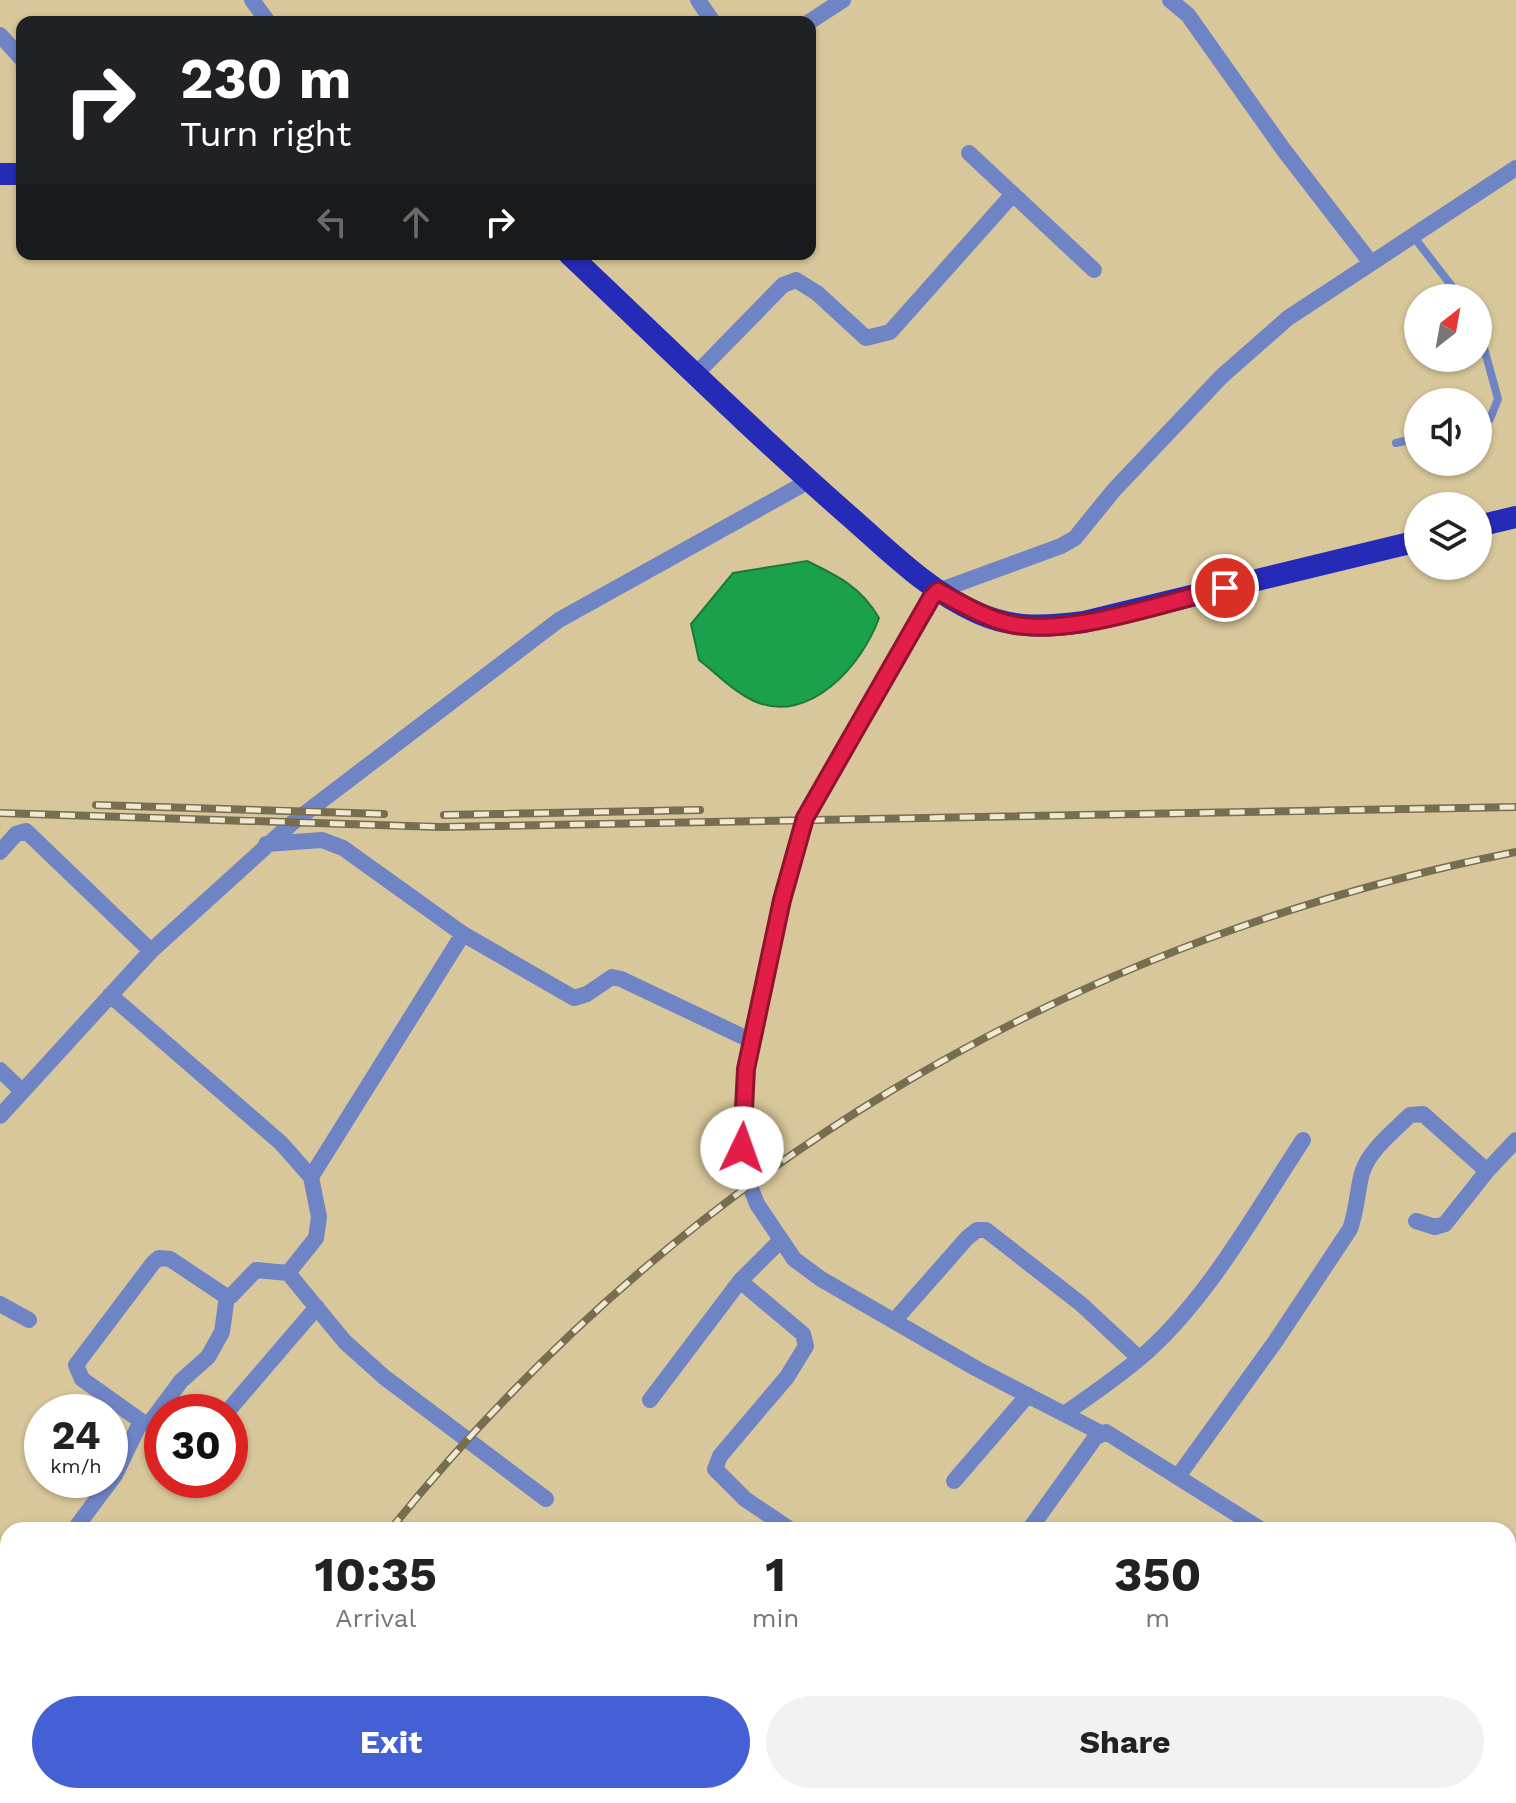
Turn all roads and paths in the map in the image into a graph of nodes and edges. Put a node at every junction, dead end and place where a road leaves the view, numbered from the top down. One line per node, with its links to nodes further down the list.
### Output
1 (843, 0): 3 (street)
2 (1170, 0): 11 (street)
3 (816, 17)
4 (0, 35): 5 (street)
5 (16, 52)
6 (969, 153): 8 (street)
7 (1516, 168): 9 (street)
8 (1013, 194): 12 (street); 15 (street)
9 (1413, 236): 11 (street); 13 (lane)
10 (575, 260): 15 (highway)
11 (1371, 263): 23 (street)
12 (1094, 270)
13 (1450, 284)
14 (1491, 372): 16 (lane)
15 (696, 374): 19 (highway)
16 (1492, 414)
17 (1404, 441): 18 (lane)
18 (1396, 443)
19 (809, 481): 23 (highway); 24 (street)
20 (1516, 517): 21 (highway)
21 (1492, 523)
22 (1404, 544): 23 (highway)
23 (938, 591): 29 (street)
24 (266, 844): 26 (street); 27 (street)
25 (0, 852): 27 (street)
26 (463, 934): 29 (street); 36 (street)
27 (151, 951): 28 (street)
28 (110, 995): 31 (street); 36 (street)
29 (752, 1041): 38 (street)
30 (0, 1070): 31 (street)
31 (22, 1091): 32 (street)
32 (0, 1116)
33 (1303, 1140): 46 (street)
34 (1516, 1140): 35 (street)
35 (1487, 1171): 37 (street); 55 (street)
36 (311, 1177): 39 (street)
37 (1416, 1221)
38 (781, 1240): 40 (street); 45 (street)
39 (288, 1273): 41 (street); 43 (street)
40 (740, 1281): 50 (street); 59 (street)
41 (227, 1296): 47 (street); 52 (street)
42 (0, 1304): 44 (street)
43 (317, 1307): 48 (street); 57 (street)
44 (29, 1320)
45 (894, 1321): 46 (street); 49 (street)
46 (1139, 1358): 51 (street)
47 (172, 1394)
48 (242, 1394)
49 (1028, 1395): 51 (street); 56 (street)
50 (650, 1400)
51 (1064, 1414): 54 (street)
52 (144, 1419)
53 (144, 1433): 58 (street)
54 (1101, 1433): 55 (street); 60 (street)
55 (1179, 1475): 61 (street)
56 (954, 1481)
57 (546, 1499)
58 (80, 1522)
59 (779, 1522)
60 (1035, 1522)
61 (1250, 1522)

